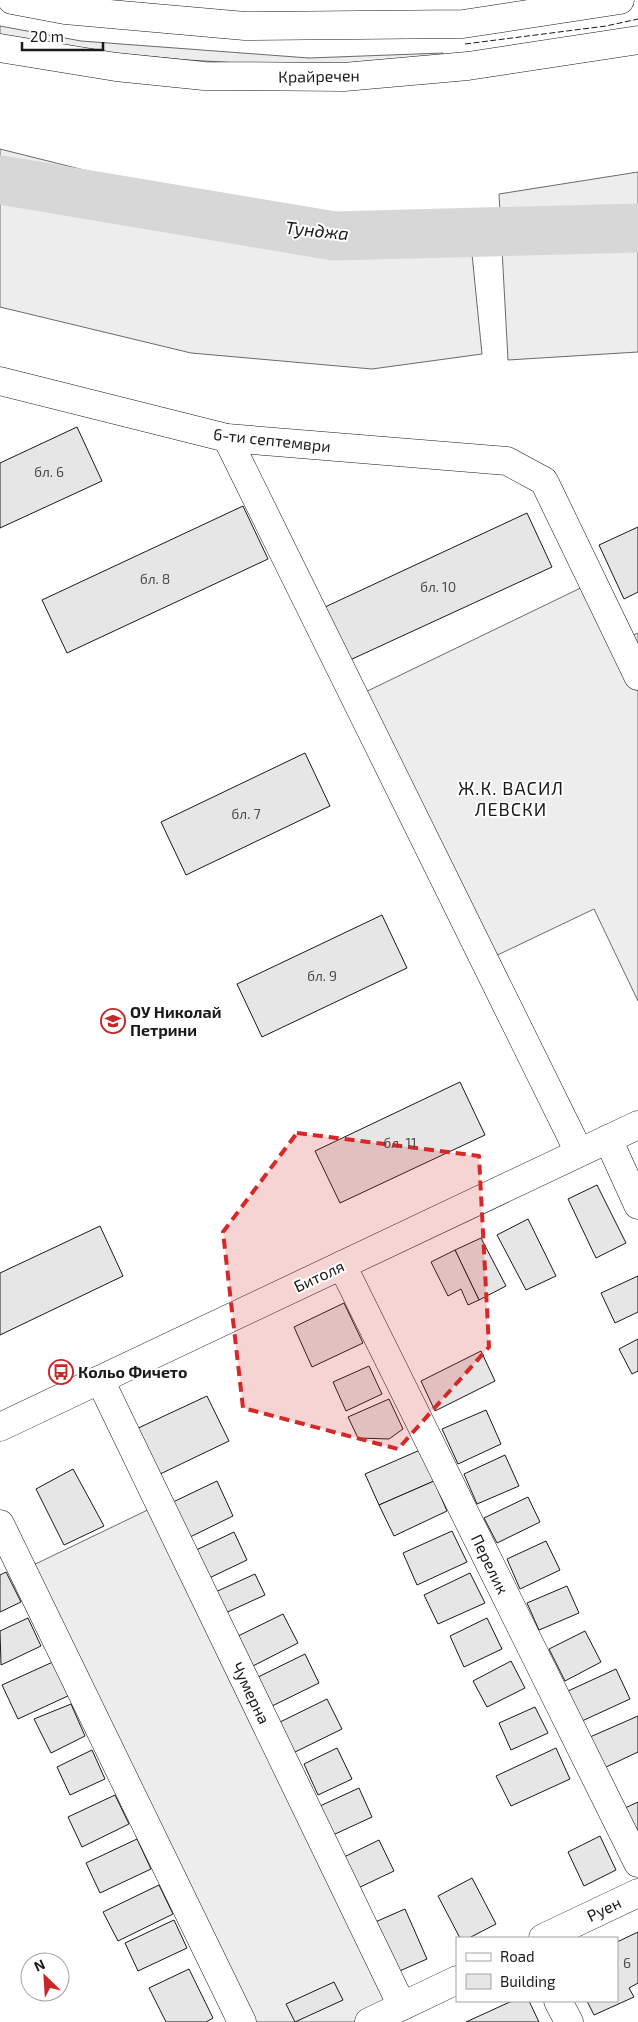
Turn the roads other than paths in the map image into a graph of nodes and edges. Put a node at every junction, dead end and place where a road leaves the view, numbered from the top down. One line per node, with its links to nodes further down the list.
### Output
1 (12, 0): 2 (street)
2 (620, 0)
3 (638, 40): 4 (street, Крайречен)
4 (0, 48)
5 (0, 381): 6 (street, 6-ти септември)
6 (227, 438): 7 (street, 6-ти септември); 10 (street)
7 (638, 676)
8 (638, 1125): 9 (street, Битоля)
9 (608, 1139): 10 (street, Битоля); 11 (street)
10 (580, 1152): 12 (street, Битоля)
11 (638, 1205)
12 (342, 1265): 13 (street, Битоля); 16 (street, Перелик)
13 (100, 1380): 14 (street, Битоля); 21 (street, Чумерна)
14 (0, 1427)
15 (0, 1524): 22 (street)
16 (638, 1864)
17 (638, 1893): 18 (street, Руен)
18 (545, 1937)
19 (456, 1980): 21 (street)
20 (559, 2002): 24 (street)
21 (402, 2006): 23 (street)
22 (242, 2022)
23 (369, 2022)
24 (569, 2022)

